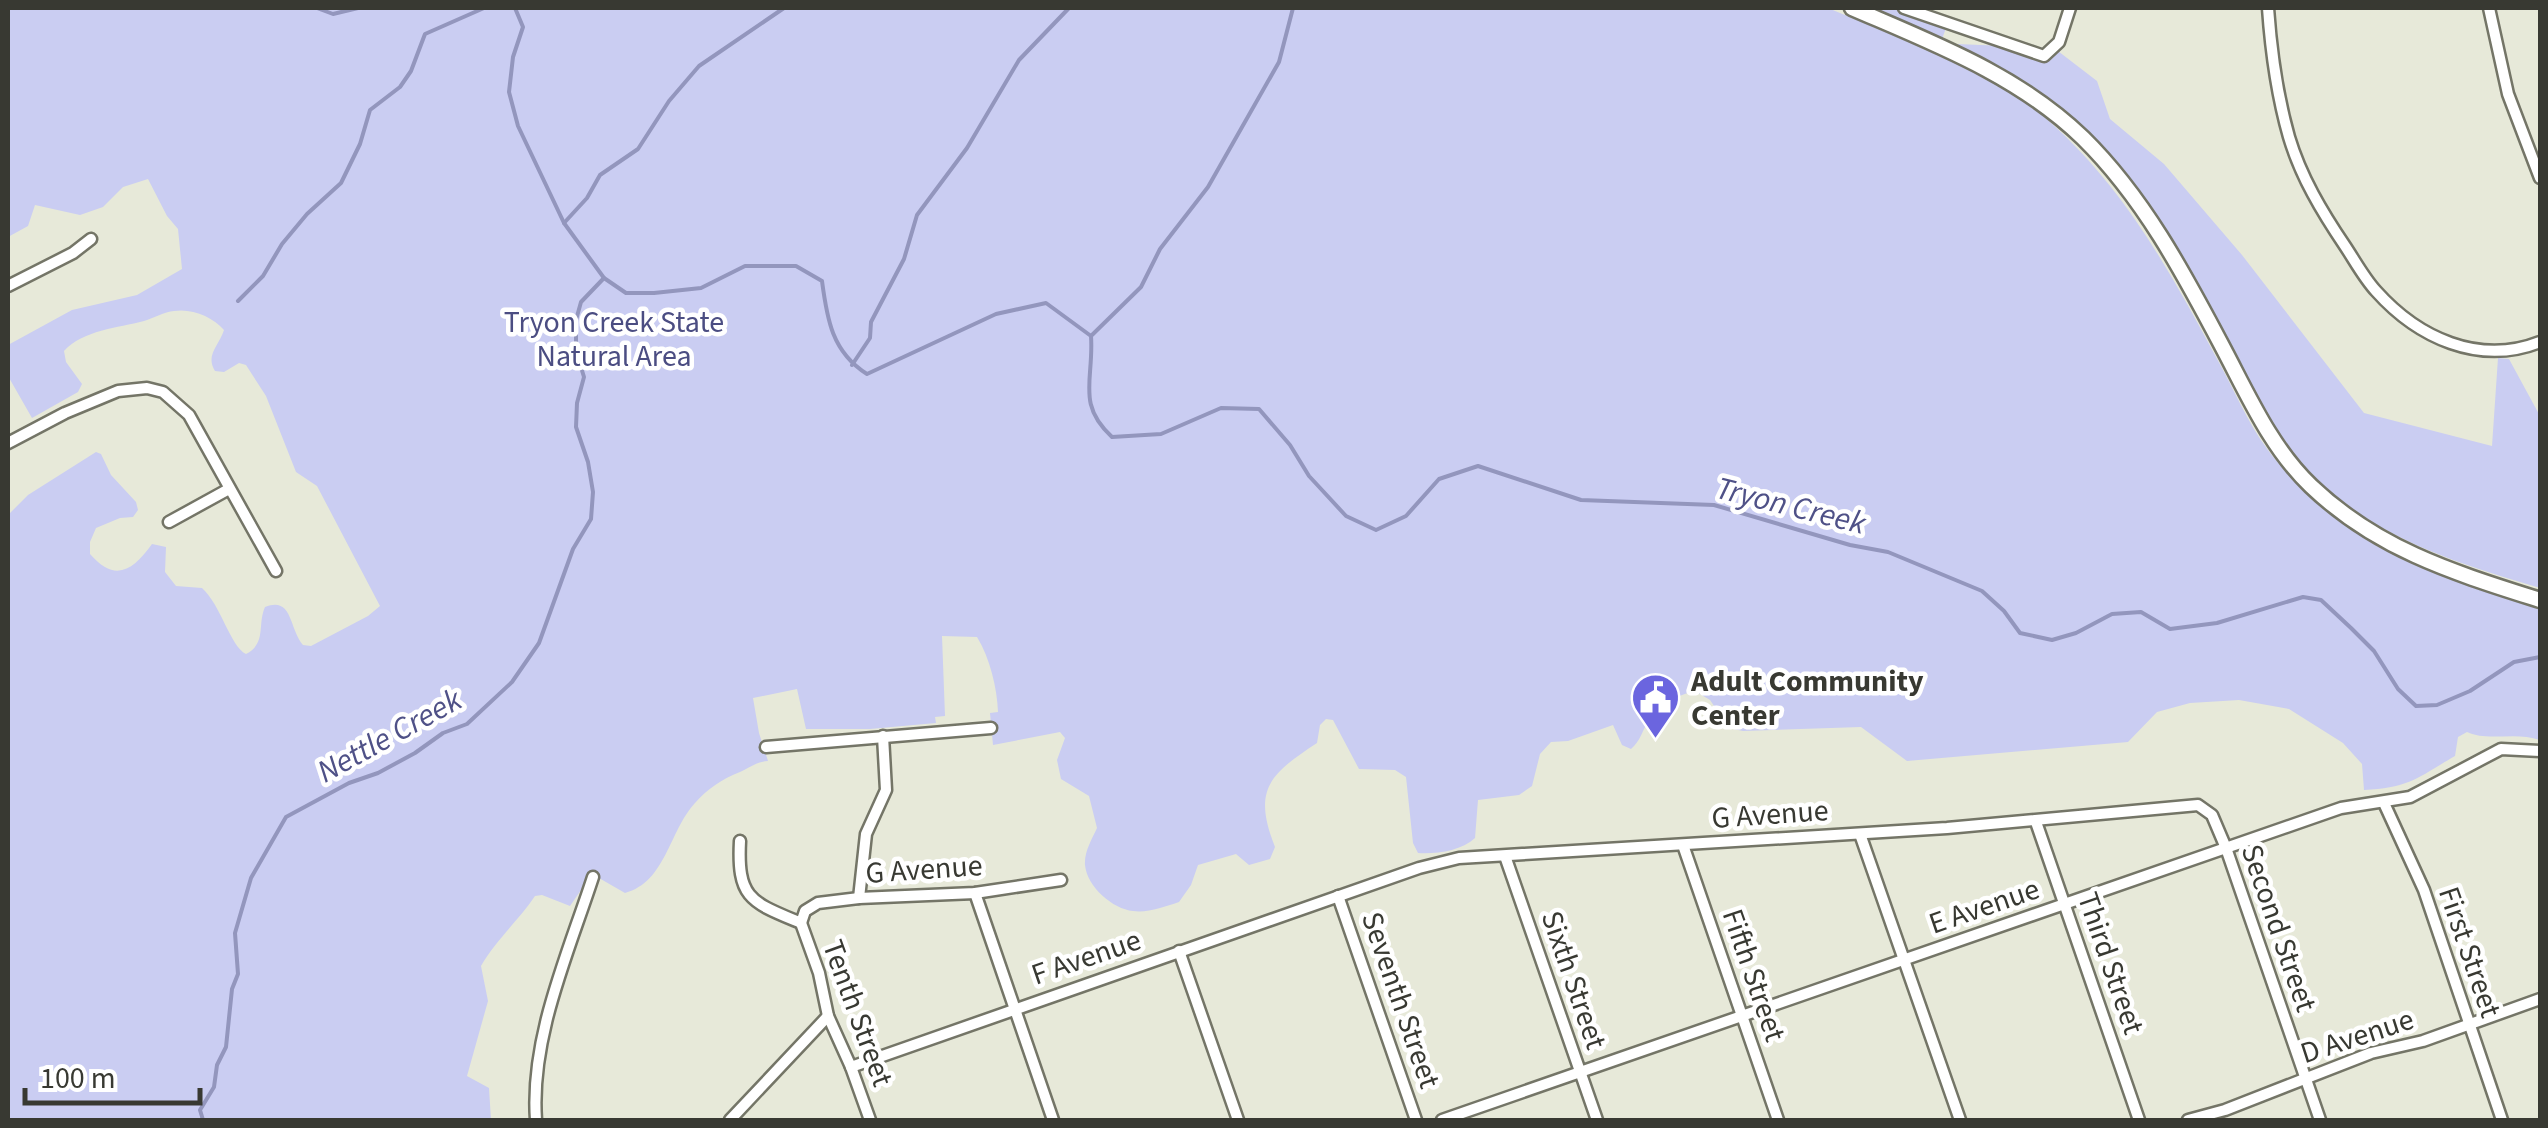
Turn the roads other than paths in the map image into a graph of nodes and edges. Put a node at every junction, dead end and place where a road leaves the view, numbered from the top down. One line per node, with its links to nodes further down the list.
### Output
1 (1852, 8): 14 (main road)
2 (1904, 8): 3 (street)
3 (2070, 8)
4 (2268, 8): 9 (street)
5 (2489, 8): 6 (street)
6 (2540, 178)
7 (92, 239): 8 (street)
8 (8, 286)
9 (2540, 342)
10 (8, 443): 11 (street)
11 (229, 489): 12 (street); 13 (street)
12 (169, 522)
13 (276, 571)
14 (2540, 600)
15 (990, 728): 16 (street)
16 (882, 736): 17 (street); 31 (street)
17 (766, 747)
18 (2540, 751): 19 (street, E Avenue)
19 (2384, 803): 25 (street, E Avenue); 40 (street, First Street)
20 (2208, 810): 21 (street, G Avenue); 25 (street, Second Street)
21 (2036, 822): 22 (street, G Avenue); 32 (street, Third Street)
22 (1860, 834): 24 (street, G Avenue); 35 (street)
23 (740, 841): 33 (street)
24 (1683, 845): 26 (street, G Avenue); 39 (street, Fifth Street)
25 (2226, 848): 32 (street, E Avenue); 43 (street, Second Street)
26 (1505, 856): 30 (street, G Avenue); 42 (street, Sixth Street)
27 (593, 877): 44 (street)
28 (1061, 880): 29 (street, G Avenue)
29 (974, 894): 31 (street, G Avenue); 37 (street)
30 (1338, 896): 34 (street, F Avenue); 49 (street, Seventh Street)
31 (859, 898): 33 (street, G Avenue)
32 (2064, 904): 35 (street, E Avenue); 54 (street, Third Street)
33 (801, 923): 38 (street, Tenth Street)
34 (1179, 951): 37 (street, F Avenue); 48 (street)
35 (1904, 960): 39 (street, E Avenue); 53 (street)
36 (2540, 999): 40 (street, D Avenue)
37 (1014, 1009): 41 (street, F Avenue); 47 (street)
38 (828, 1016): 41 (street, Tenth Street); 45 (street)
39 (1742, 1016): 42 (street, E Avenue); 52 (street, Fifth Street)
40 (2468, 1024): 43 (street, D Avenue); 57 (street, First Street)
41 (851, 1066): 46 (street, Tenth Street)
42 (1580, 1072): 50 (street, E Avenue); 51 (street, Sixth Street)
43 (2306, 1080): 55 (street, D Avenue); 56 (street, Second Street)
44 (536, 1120)
45 (730, 1120)
46 (870, 1120)
47 (1053, 1120)
48 (1238, 1120)
49 (1416, 1120)
50 (1442, 1120)
51 (1596, 1120)
52 (1778, 1120)
53 (1960, 1120)
54 (2139, 1120)
55 (2188, 1120)
56 (2320, 1120)
57 (2502, 1120)

